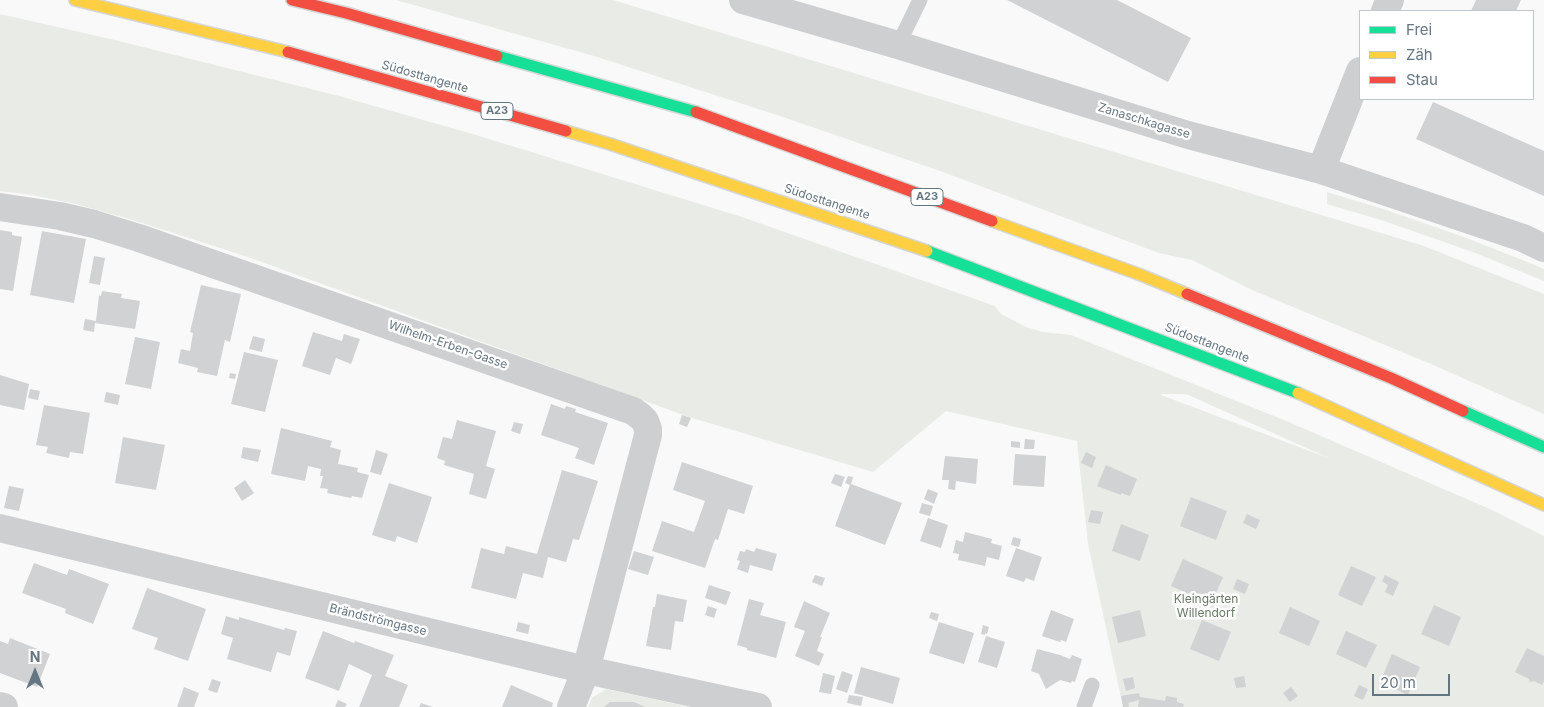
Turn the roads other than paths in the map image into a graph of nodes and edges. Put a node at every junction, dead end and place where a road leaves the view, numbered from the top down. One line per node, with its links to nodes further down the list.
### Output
1 (75, 0): 11 (highway, Südosttangente / A23)
2 (292, 0): 10 (highway, A23)
3 (743, 0): 5 (street, Zanaschkagasse)
4 (920, 0): 5 (lane)
5 (898, 45): 7 (street, Zanaschkagasse)
6 (1359, 74): 7 (street)
7 (1321, 170): 9 (street, Zanaschkagasse)
8 (0, 207): 13 (street, Wilhelm-Erben-Gasse)
9 (1544, 248)
10 (1544, 446)
11 (1544, 505)
12 (0, 528): 13 (street, Brändströmgasse)
13 (586, 670): 17 (street, Wilhelm-Erben-Gasse); 18 (street, Brändströmgasse)
14 (1092, 685): 19 (lane)
15 (0, 706): 16 (street)
16 (4, 707)
17 (572, 707)
18 (758, 707)
19 (1084, 707)

